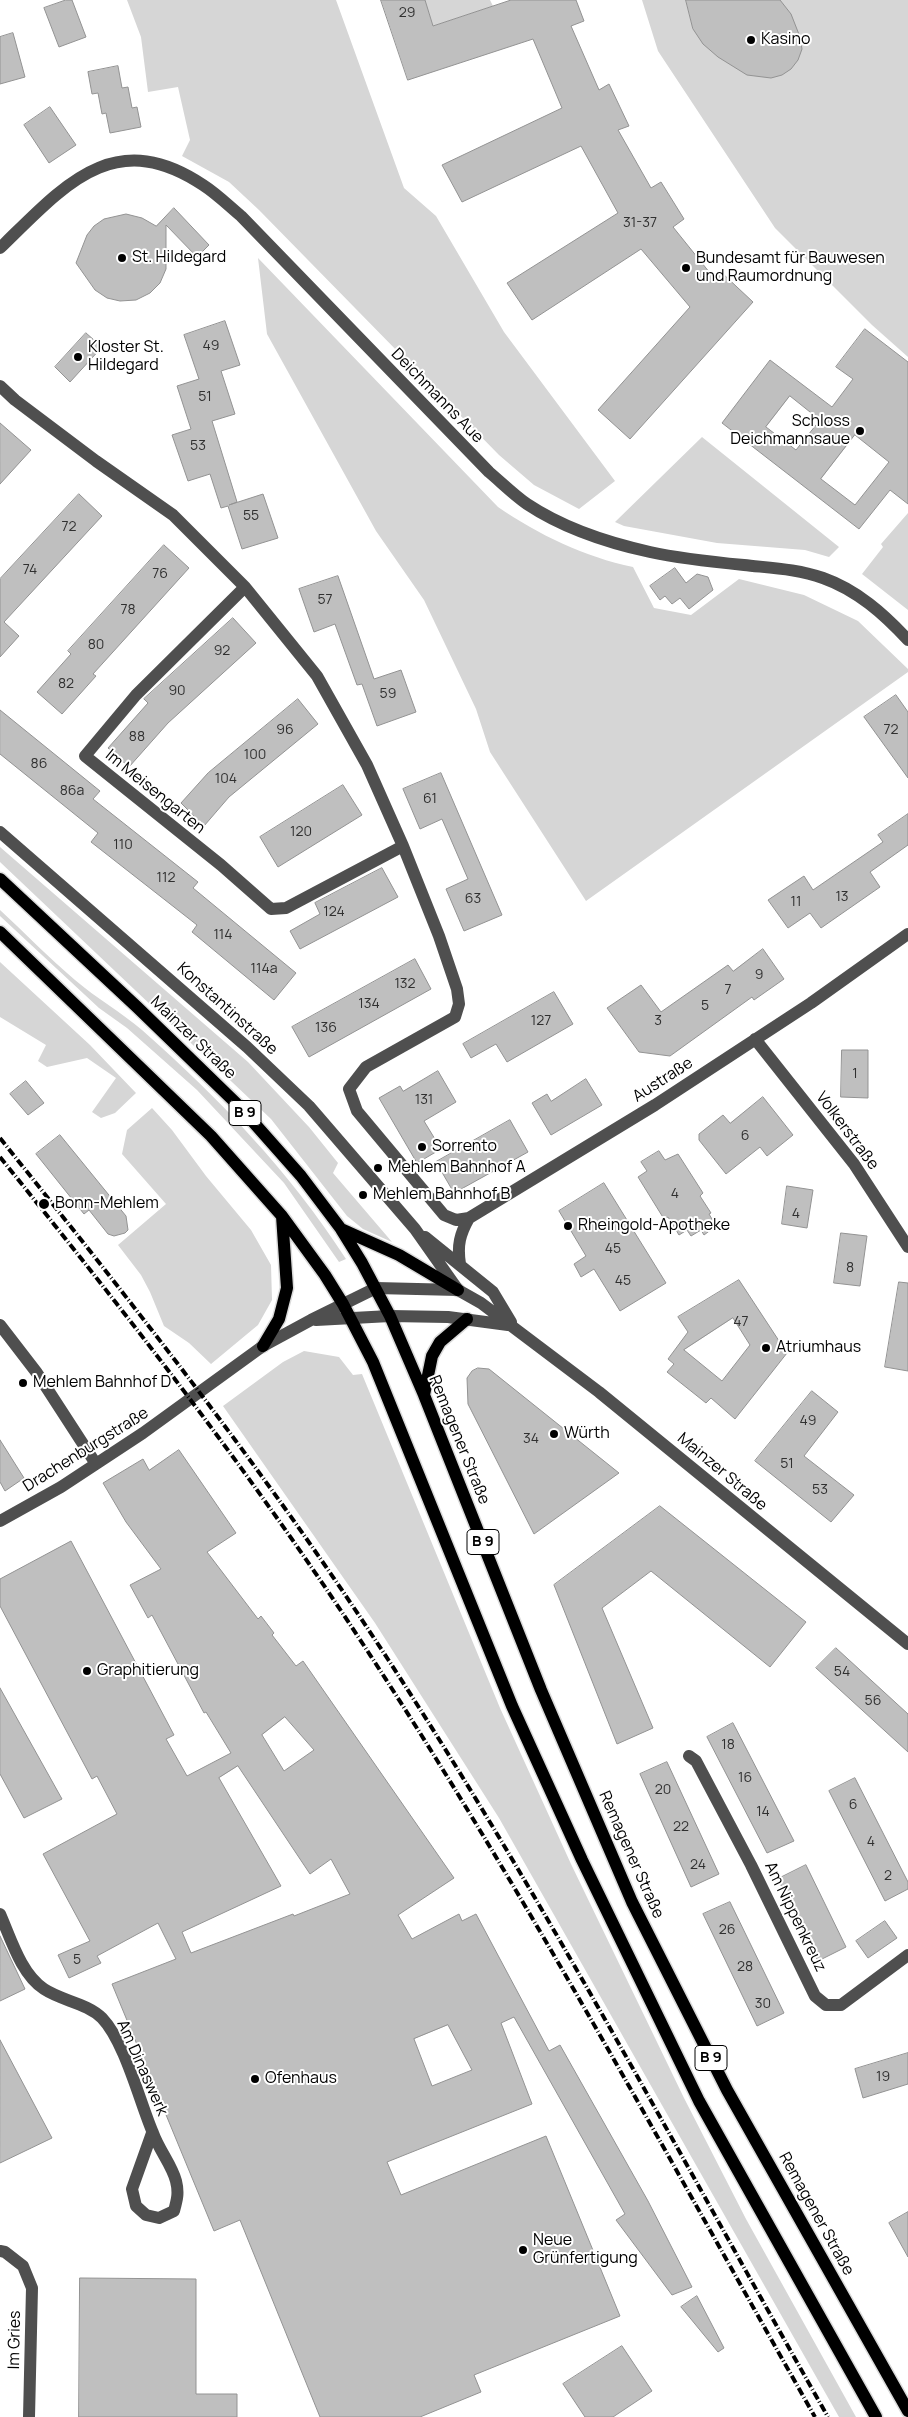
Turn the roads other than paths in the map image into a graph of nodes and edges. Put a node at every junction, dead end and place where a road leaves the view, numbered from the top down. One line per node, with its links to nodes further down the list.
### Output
1 (0, 248): 4 (street, Deichmanns Aue)
2 (0, 386): 3 (street)
3 (245, 587): 6 (street); 6 (street, Im Meisengarten)
4 (908, 640)
5 (0, 832): 14 (street, Konstantinstraße)
6 (403, 846): 12 (street)
7 (0, 879): 13 (main road, Mainzer Straße / B 9)
8 (0, 932): 11 (main road, B 9)
9 (908, 934): 10 (street, Austraße)
10 (755, 1040): 12 (street, Austraße); 15 (street, Volkerstraße)
11 (282, 1216): 19 (main road, B 9); 26 (main road)
12 (469, 1218): 16 (street)
13 (341, 1229): 17 (main road, Mainzer Straße / B 9); 18 (main road)
14 (415, 1229): 16 (street, Konstantinstraße); 18 (street, Konstantinstraße)
15 (908, 1247)
16 (460, 1264): 25 (street, Mainzer Straße)
17 (376, 1288): 18 (street); 19 (street); 20 (main road, Remagener Straße / B 9)
18 (458, 1290): 25 (street, Mainzer Straße)
19 (343, 1304): 21 (main road, B 9); 23 (street, Drachenburgstraße)
20 (390, 1316): 21 (street, Mainzer Straße); 22 (street, Mainzer Straße); 27 (main road, Remagener Straße / B 9)
21 (351, 1319): 23 (street, Drachenburgstraße); 38 (main road, B 9)
22 (467, 1319): 25 (street, Mainzer Straße); 27 (main road)
23 (311, 1320): 26 (street, Drachenburgstraße)
24 (0, 1325): 28 (street)
25 (512, 1326): 30 (street, Mainzer Straße)
26 (263, 1346): 28 (street, Drachenburgstraße)
27 (424, 1395): 36 (main road, Remagener Straße / B 9)
28 (96, 1464): 29 (street, Drachenburgstraße)
29 (0, 1522)
30 (908, 1644)
31 (689, 1756): 33 (street, Am Nippenkreuz)
32 (0, 1914): 34 (street, Am Dinaswerk)
33 (908, 1955)
34 (152, 2133): 34 (street, Am Dinaswerk)
35 (0, 2251): 37 (street, Im Gries)
36 (908, 2411)
37 (29, 2417)
38 (876, 2417)

